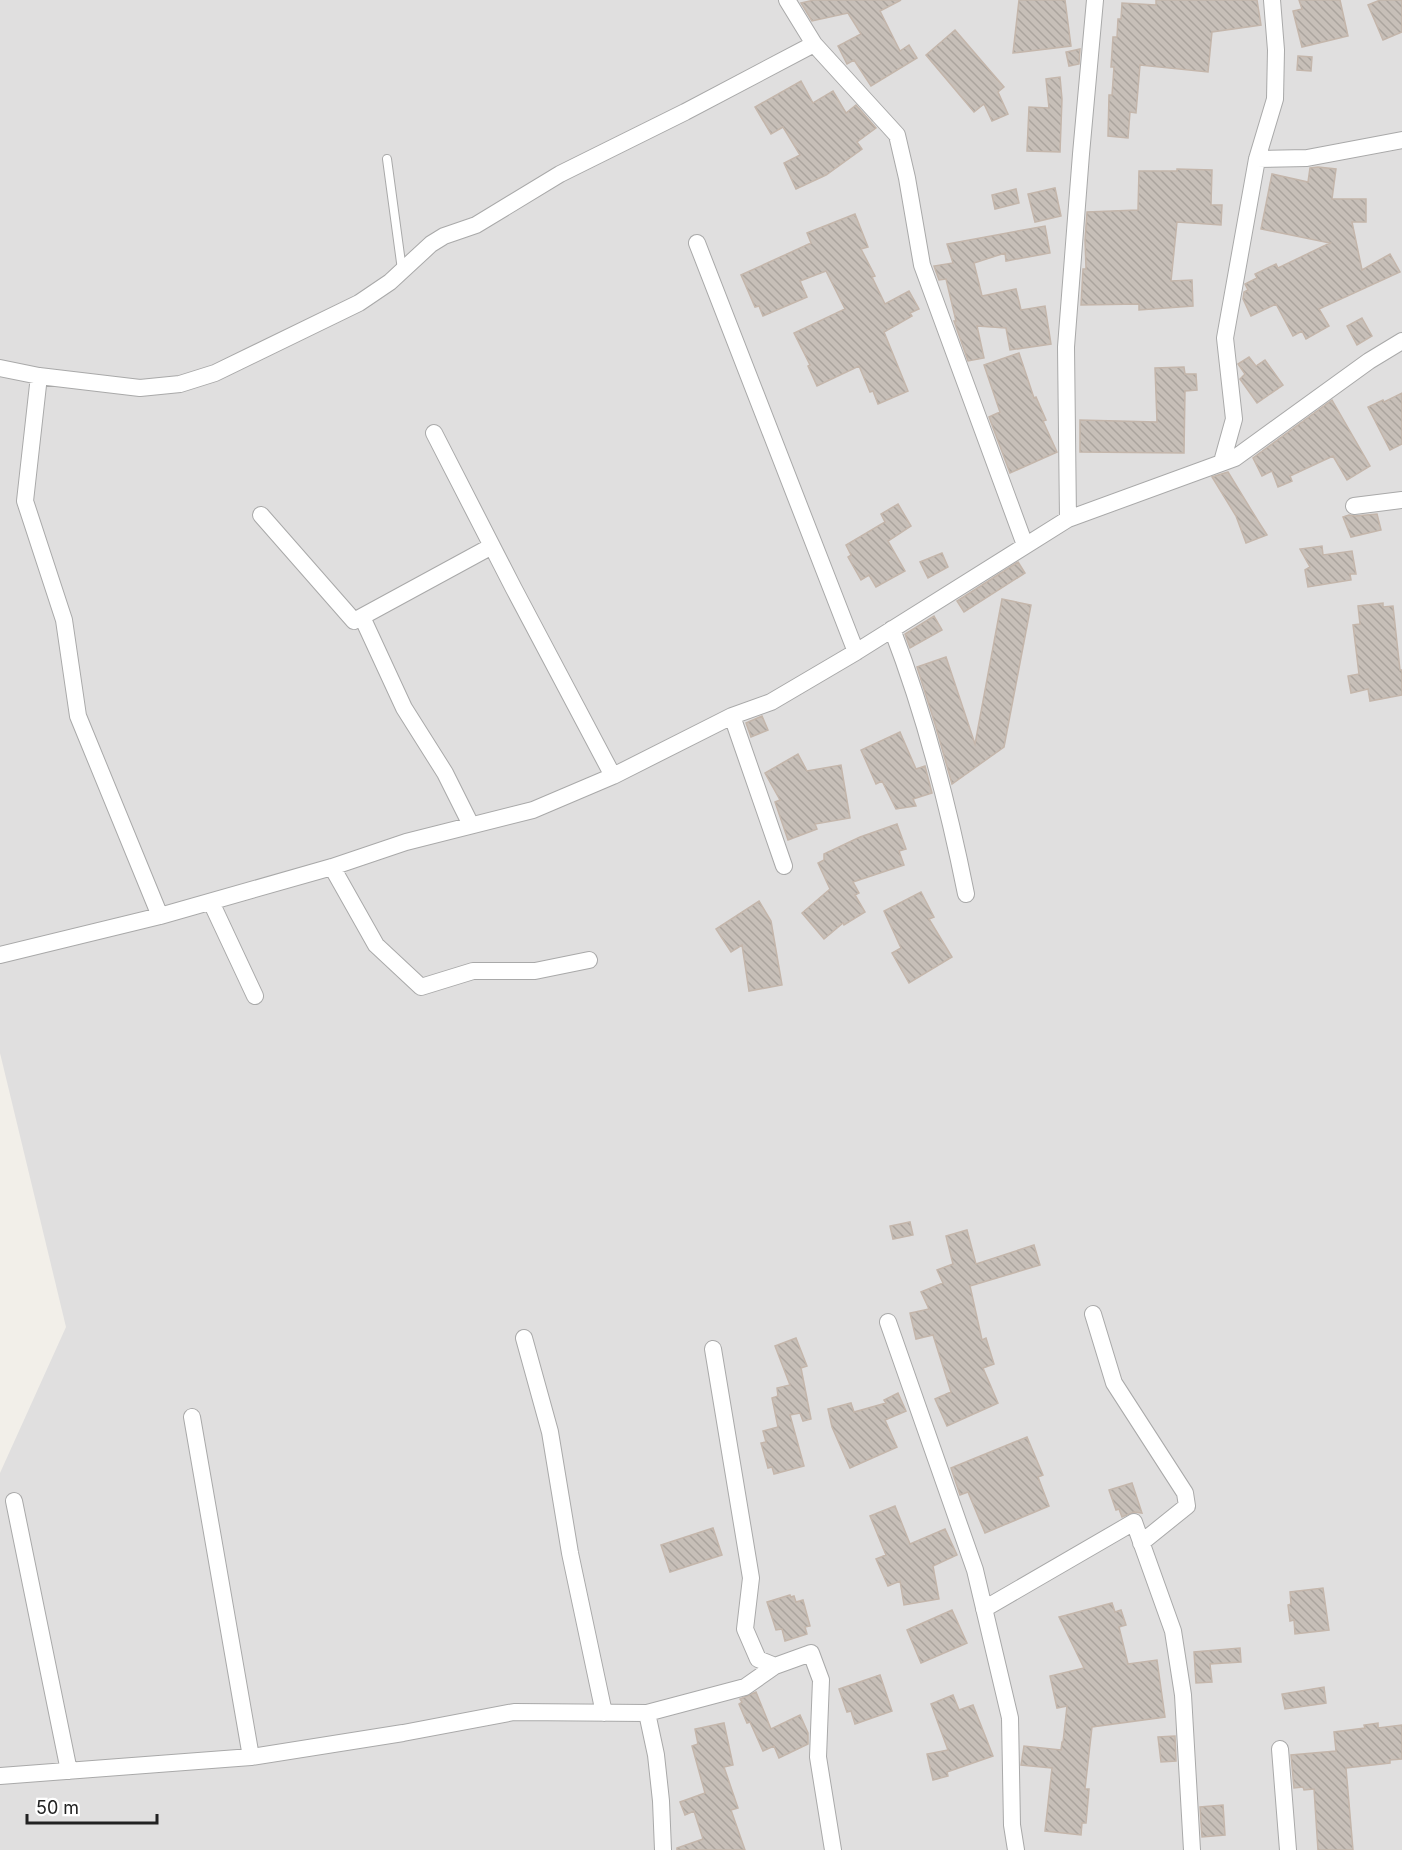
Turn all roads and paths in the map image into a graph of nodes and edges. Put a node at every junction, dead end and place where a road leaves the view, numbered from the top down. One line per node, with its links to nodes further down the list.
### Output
1 (787, 0): 4 (street)
2 (1095, 0): 20 (street)
3 (1272, 0): 7 (street)
4 (814, 44): 9 (street); 21 (street)
5 (1402, 140): 7 (street)
6 (387, 159): 9 (lane)
7 (1257, 159): 13 (street)
8 (697, 243): 25 (street)
9 (403, 271): 12 (street)
10 (1402, 341): 15 (street)
11 (0, 368): 12 (street)
12 (39, 376): 33 (street)
13 (1234, 419): 15 (street); 16 (street)
14 (434, 433): 22 (street)
15 (1247, 448): 16 (street)
16 (1222, 462): 20 (street)
17 (1402, 500): 18 (street)
18 (1354, 506)
19 (261, 515): 23 (street)
20 (1068, 519): 21 (street)
21 (1024, 545): 24 (street)
22 (492, 546): 23 (street); 27 (street)
23 (362, 617): 28 (street)
24 (892, 629): 25 (street); 31 (street)
25 (856, 652): 26 (street)
26 (732, 716): 27 (street); 29 (street)
27 (613, 776): 28 (street)
28 (471, 825): 30 (street)
29 (784, 866)
30 (332, 867): 32 (street); 35 (street)
31 (966, 894)
32 (211, 902): 33 (street); 36 (street)
33 (160, 916): 34 (street)
34 (0, 955)
35 (589, 960)
36 (255, 996)
37 (1093, 1314): 43 (street)
38 (888, 1322): 44 (street)
39 (524, 1338): 46 (street)
40 (713, 1349): 45 (street)
41 (192, 1417): 49 (street)
42 (14, 1501): 50 (street)
43 (1142, 1543): 44 (street); 55 (street)
44 (984, 1609): 54 (street)
45 (775, 1666): 47 (street); 53 (street)
46 (604, 1713): 47 (street); 49 (street)
47 (647, 1713): 52 (street)
48 (1280, 1749): 56 (street)
49 (251, 1757): 50 (street)
50 (69, 1771): 51 (street)
51 (0, 1776)
52 (663, 1850)
53 (833, 1850)
54 (1016, 1850)
55 (1192, 1850)
56 (1288, 1850)

